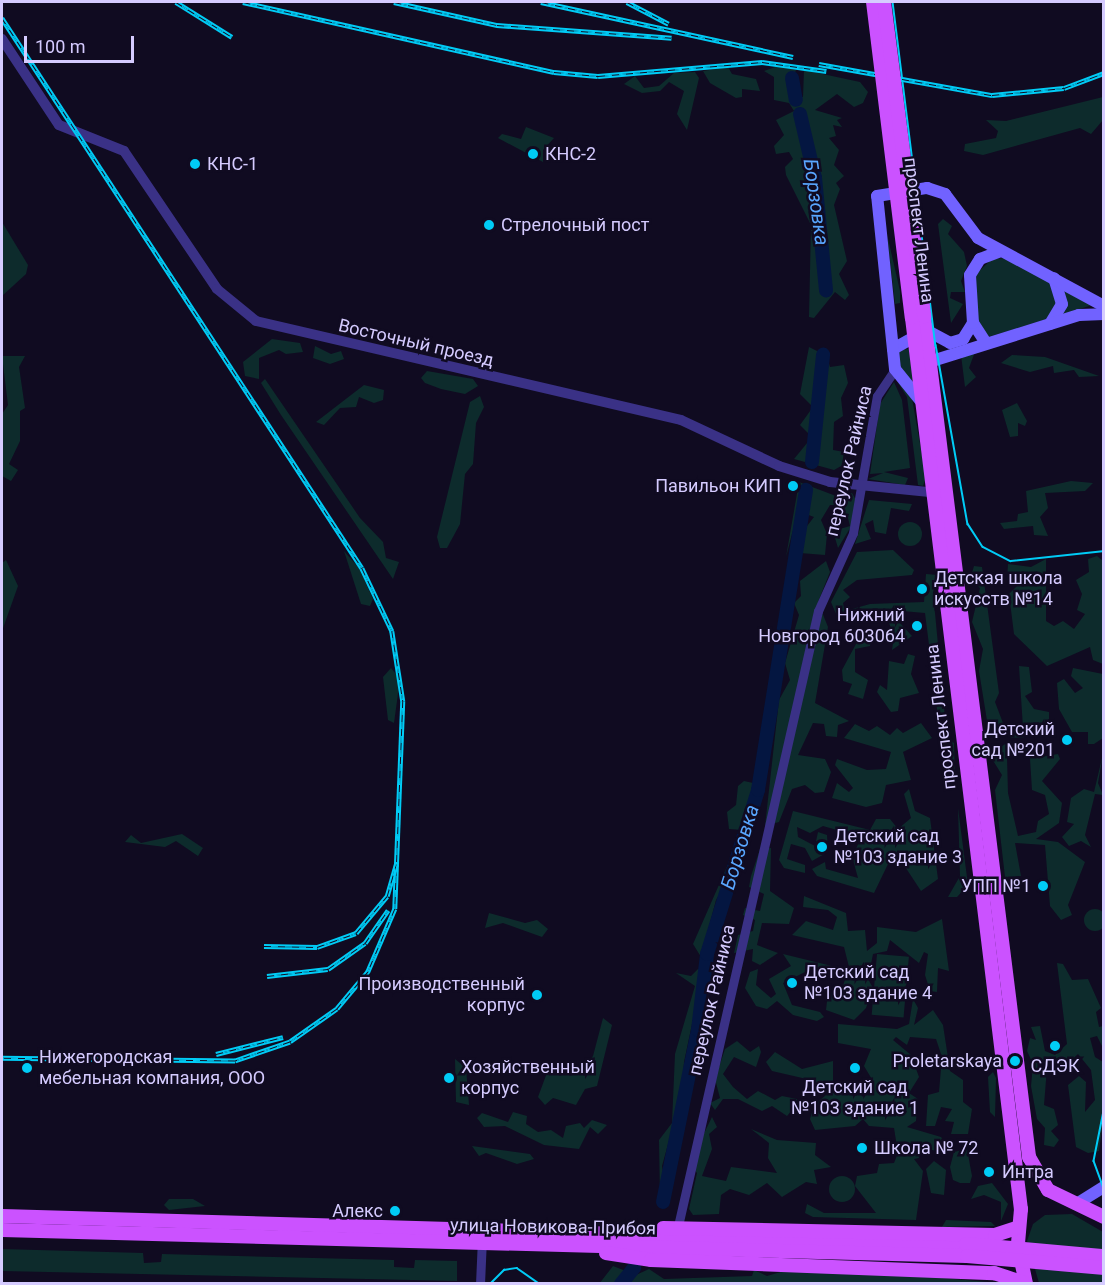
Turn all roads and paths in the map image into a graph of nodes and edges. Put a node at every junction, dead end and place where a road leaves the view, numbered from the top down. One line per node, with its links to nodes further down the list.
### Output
1 (873, 2): 8 (main road, проспект Ленина, bridge)
2 (884, 2): 8 (main road, проспект Ленина, bridge)
3 (2, 39): 17 (street, Восточный проезд)
4 (1001, 251): 5 (main road); 9 (main road); 13 (main road)
5 (1054, 278): 6 (main road); 10 (main road)
6 (1104, 306)
7 (1104, 314): 10 (main road)
8 (921, 322): 9 (main road); 11 (main road, проспект Ленина); 14 (main road, проспект Ленина)
9 (973, 323): 12 (main road)
10 (1050, 324): 12 (main road)
11 (913, 338): 13 (main road); 16 (main road, проспект Ленина)
12 (986, 343): 14 (main road)
13 (893, 349): 15 (main road)
14 (929, 362): 18 (main road, проспект Ленина)
15 (895, 369): 16 (main road); 17 (street, переулок Райниса)
16 (924, 405): 18 (main road, проспект Ленина)
17 (862, 487): 18 (street, Восточный проезд); 23 (street, переулок Райниса)
18 (940, 493): 20 (main road, проспект Ленина); 24 (main road, проспект Ленина)
19 (1104, 1187): 20 (main road)
20 (1078, 1203): 22 (main road, проспект Ленина)
21 (2, 1216): 27 (main road, улица Новикова-Прибоя)
22 (1104, 1217)
23 (678, 1227): 24 (main road); 26 (main road)
24 (1019, 1227): 32 (main road, проспект Ленина)
25 (2, 1230): 27 (main road, улица Новикова-Прибоя)
26 (612, 1233): 27 (main road, улица Новикова-Прибоя); 29 (main road, улица Новикова-Прибоя)
27 (482, 1237): 28 (main road, улица Новикова-Прибоя); 33 (street)
28 (571, 1247): 29 (main road, улица Новикова-Прибоя); 32 (main road)
29 (967, 1250): 30 (main road, улица Новикова-Прибоя, bridge); 31 (main road, улица Новикова-Прибоя, bridge)
30 (1104, 1256)
31 (1104, 1268)
32 (1025, 1283)
33 (480, 1284)

